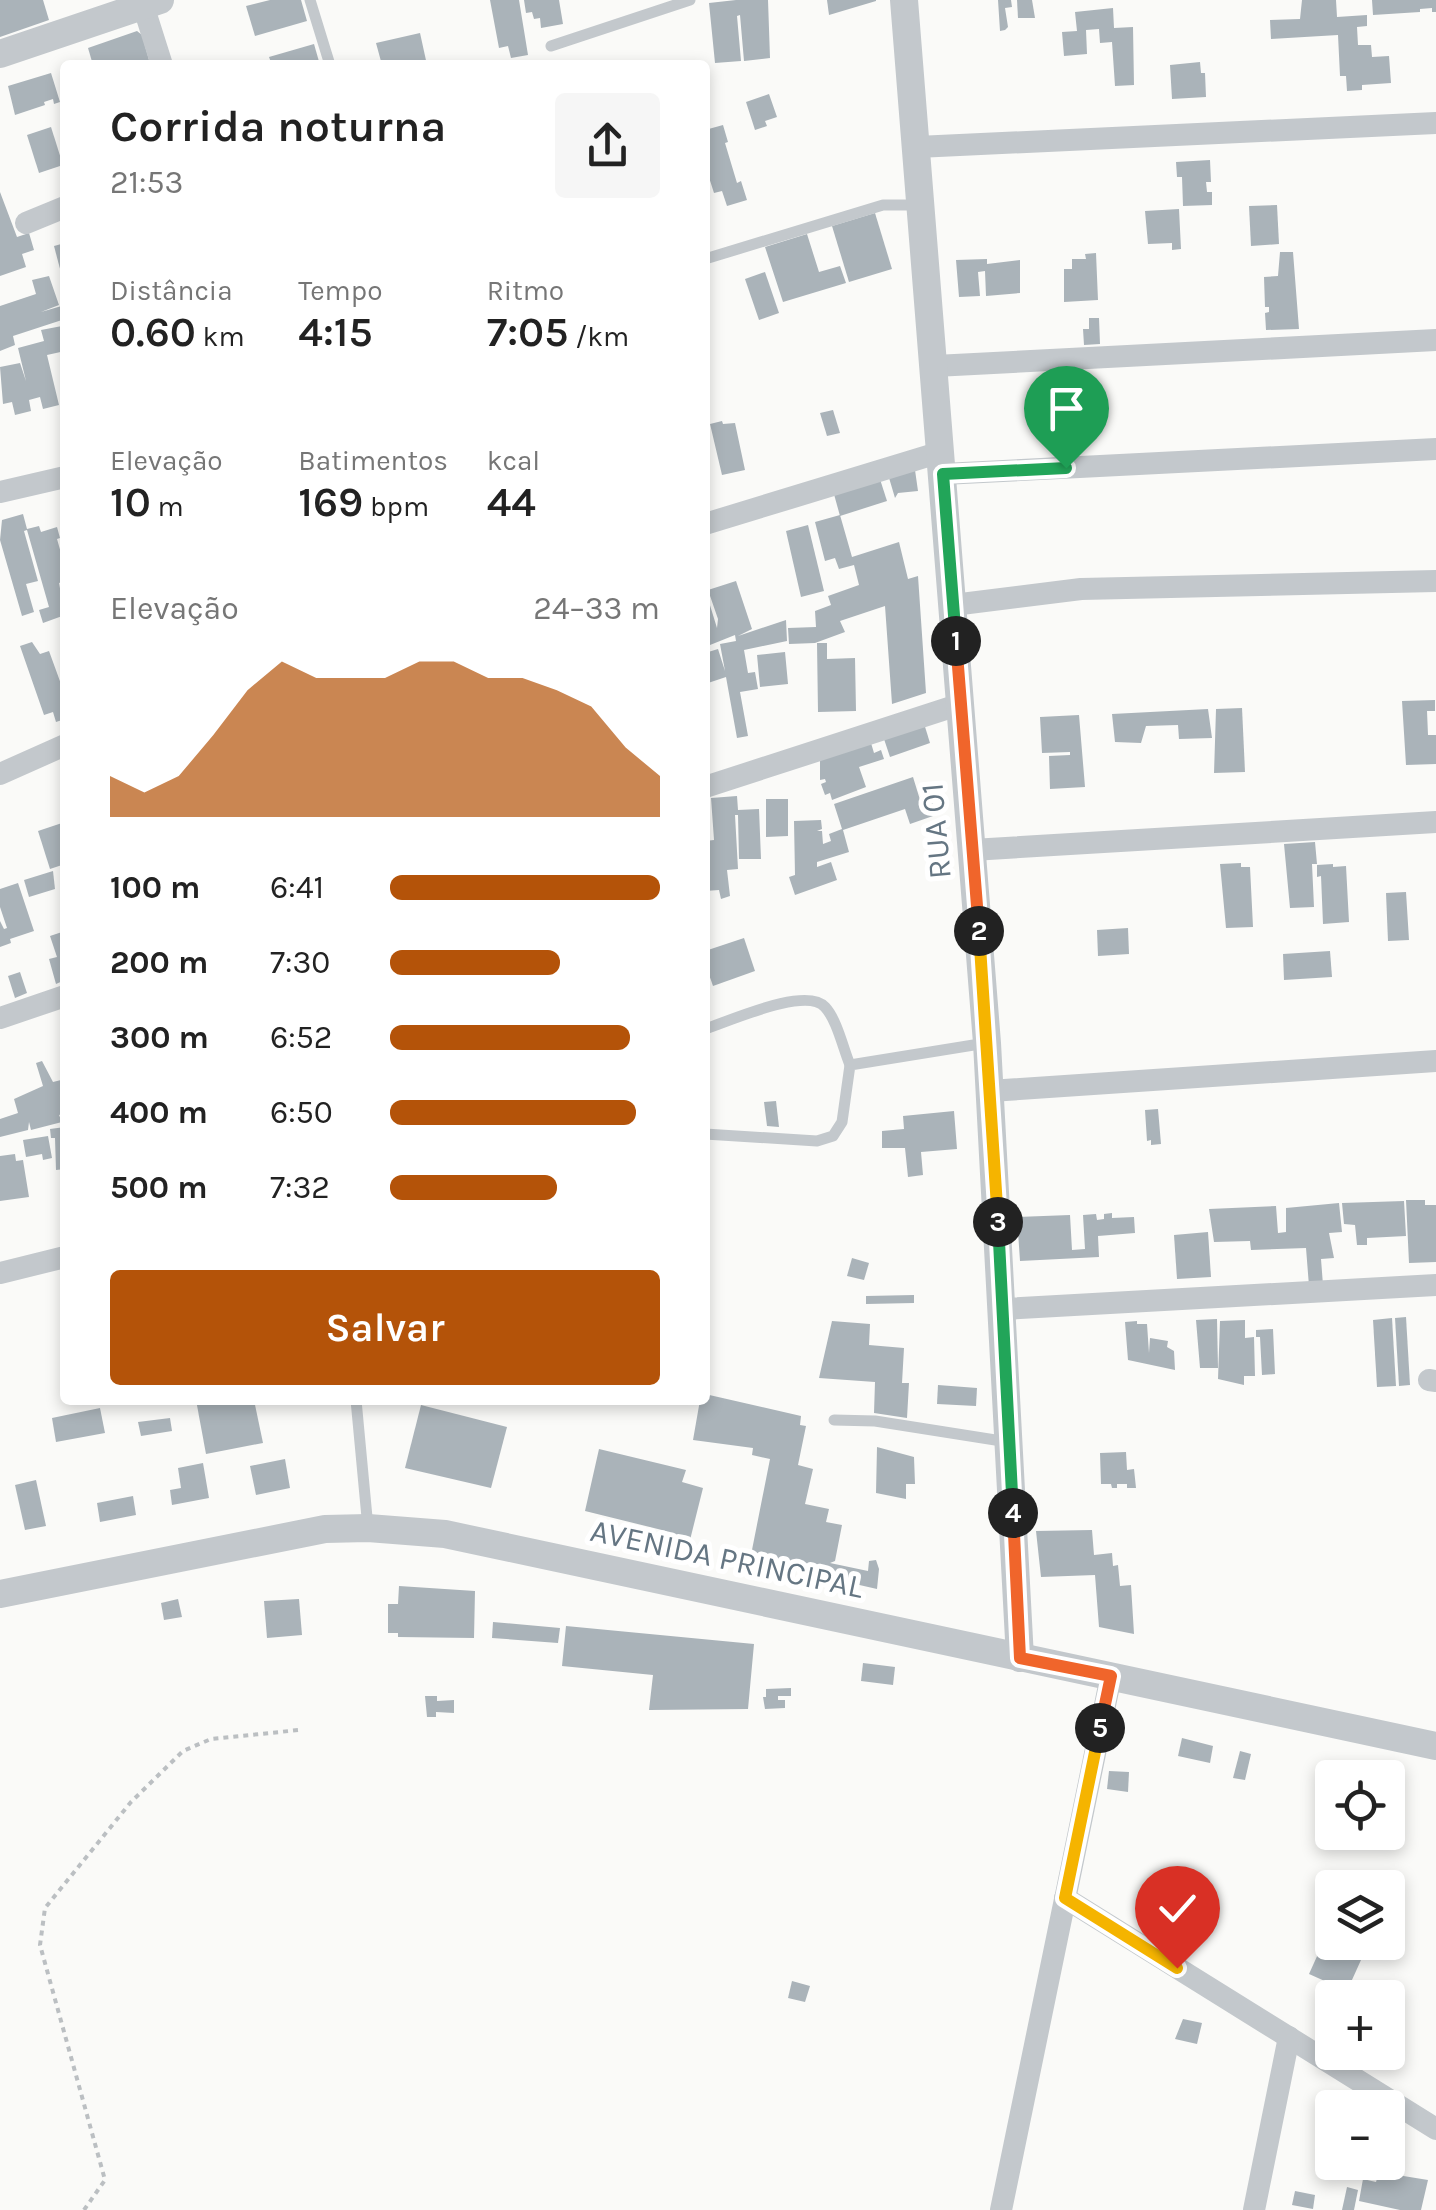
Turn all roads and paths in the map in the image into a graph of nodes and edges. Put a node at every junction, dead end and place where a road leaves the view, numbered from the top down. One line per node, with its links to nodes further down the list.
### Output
1 (310, 0): 8 (lane)
2 (690, 0): 5 (lane)
3 (904, 0): 10 (street, RUA 01)
4 (151, 3): 6 (street); 7 (street)
5 (550, 46)
6 (0, 54)
7 (161, 60)
8 (328, 60)
9 (1436, 123): 10 (street)
10 (917, 148): 11 (street, RUA 01)
11 (922, 205): 14 (lane); 16 (street, RUA 01)
12 (60, 209): 13 (street)
13 (26, 223)
14 (710, 257)
15 (1436, 340): 16 (street)
16 (935, 366): 18 (street, RUA 01)
17 (1436, 449): 18 (street)
18 (942, 463): 21 (street); 23 (street, RUA 01)
19 (60, 478): 20 (street)
20 (0, 492)
21 (710, 523)
22 (1436, 580): 23 (street)
23 (953, 605): 24 (street, RUA 01)
24 (960, 704): 27 (street); 29 (street, RUA 01)
25 (60, 747): 26 (street)
26 (0, 774)
27 (710, 786)
28 (1436, 822): 29 (street)
29 (972, 850): 33 (street, RUA 01)
30 (60, 998): 31 (street)
31 (0, 1018)
32 (710, 1027): 35 (lane)
33 (988, 1043): 35 (lane); 36 (street, RUA 01)
34 (1436, 1061): 36 (street)
35 (850, 1065): 37 (lane)
36 (990, 1090): 41 (street, RUA 01)
37 (710, 1134)
38 (60, 1258): 39 (street)
39 (0, 1273)
40 (1436, 1284): 41 (street)
41 (1003, 1309): 44 (street, RUA 01)
42 (356, 1405): 45 (lane)
43 (834, 1420): 44 (lane)
44 (1010, 1442): 47 (street, RUA 01)
45 (368, 1528): 46 (street, AVENIDA PRINCIPAL); 47 (street, AVENIDA PRINCIPAL)
46 (0, 1594)
47 (1020, 1658): 48 (street, AVENIDA PRINCIPAL)
48 (1111, 1676): 50 (street, AVENIDA PRINCIPAL); 51 (street)
49 (300, 1730): 54 (path)
50 (1436, 1746)
51 (1065, 1898): 52 (street); 55 (street)
52 (1288, 2037): 53 (street); 56 (street)
53 (1436, 2129)
54 (84, 2210)
55 (1001, 2210)
56 (1254, 2210)

